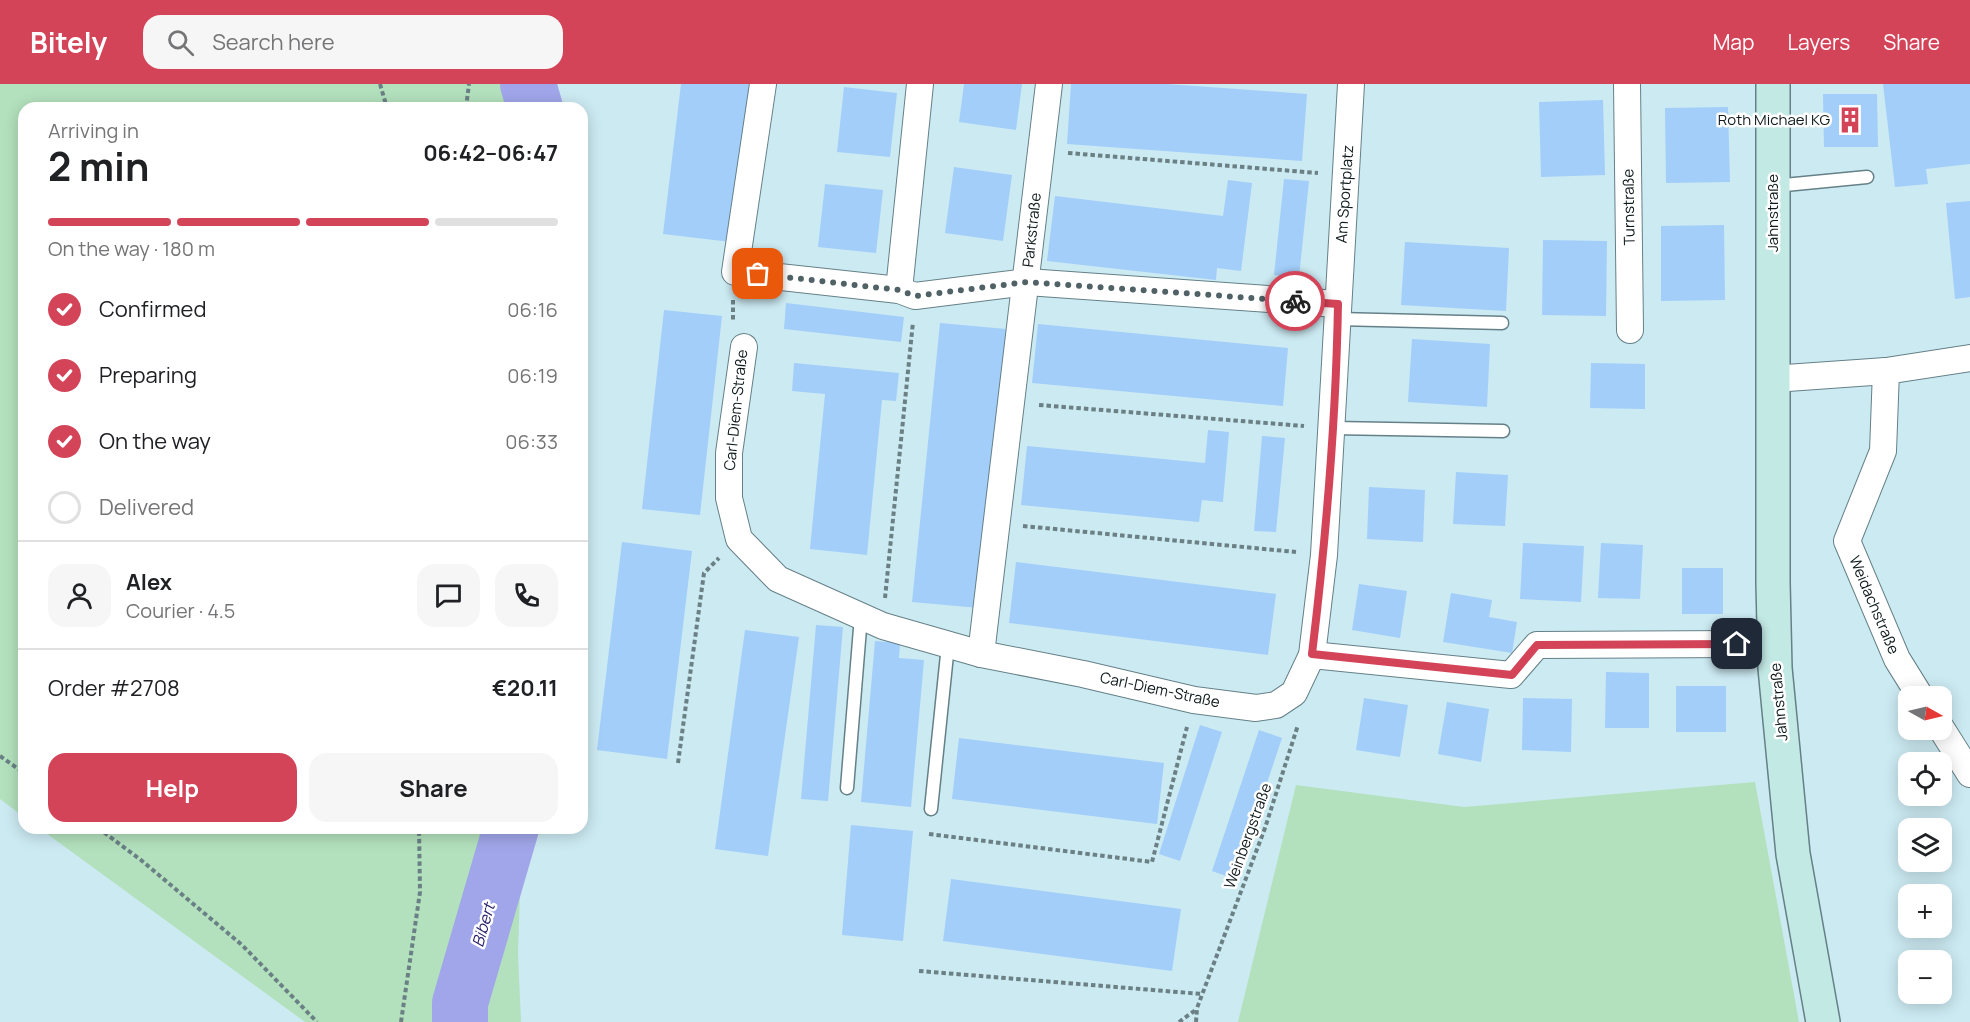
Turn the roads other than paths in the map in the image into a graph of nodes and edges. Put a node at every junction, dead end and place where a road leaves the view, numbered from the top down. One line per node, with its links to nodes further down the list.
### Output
1 (762, 84): 10 (street, Parkstraße)
2 (920, 84): 10 (street)
3 (1049, 84): 9 (street, Parkstraße)
4 (1352, 84): 11 (street, Am Sportplatz)
5 (1627, 84): 13 (street, Turnstraße)
6 (1773, 84): 8 (main road, Jahnstraße)
7 (1867, 177): 8 (lane)
8 (1773, 186): 17 (main road, Jahnstraße)
9 (1027, 282): 10 (street, Parkstraße); 11 (street); 23 (street)
10 (907, 293)
11 (1337, 312): 12 (lane); 18 (street, Am Sportplatz)
12 (1502, 322)
13 (1630, 330)
14 (744, 347): 20 (street, Carl-Diem-Straße)
15 (1970, 358): 16 (street)
16 (1886, 371): 17 (street); 25 (street, Weidachstraße)
17 (1773, 379): 30 (main road, Jahnstraße)
18 (1333, 428): 19 (lane); 24 (street, Am Sportplatz)
19 (1503, 431)
20 (872, 621): 22 (street, Carl-Diem-Straße); 28 (lane)
21 (1737, 644): 24 (street)
22 (948, 645): 23 (street, Carl-Diem-Straße); 29 (lane)
23 (981, 654): 24 (street, Carl-Diem-Straße)
24 (1312, 654)
25 (1914, 686)
26 (1949, 740): 27 (street)
27 (1970, 774)
28 (847, 788)
29 (931, 809)
30 (1823, 1022)

